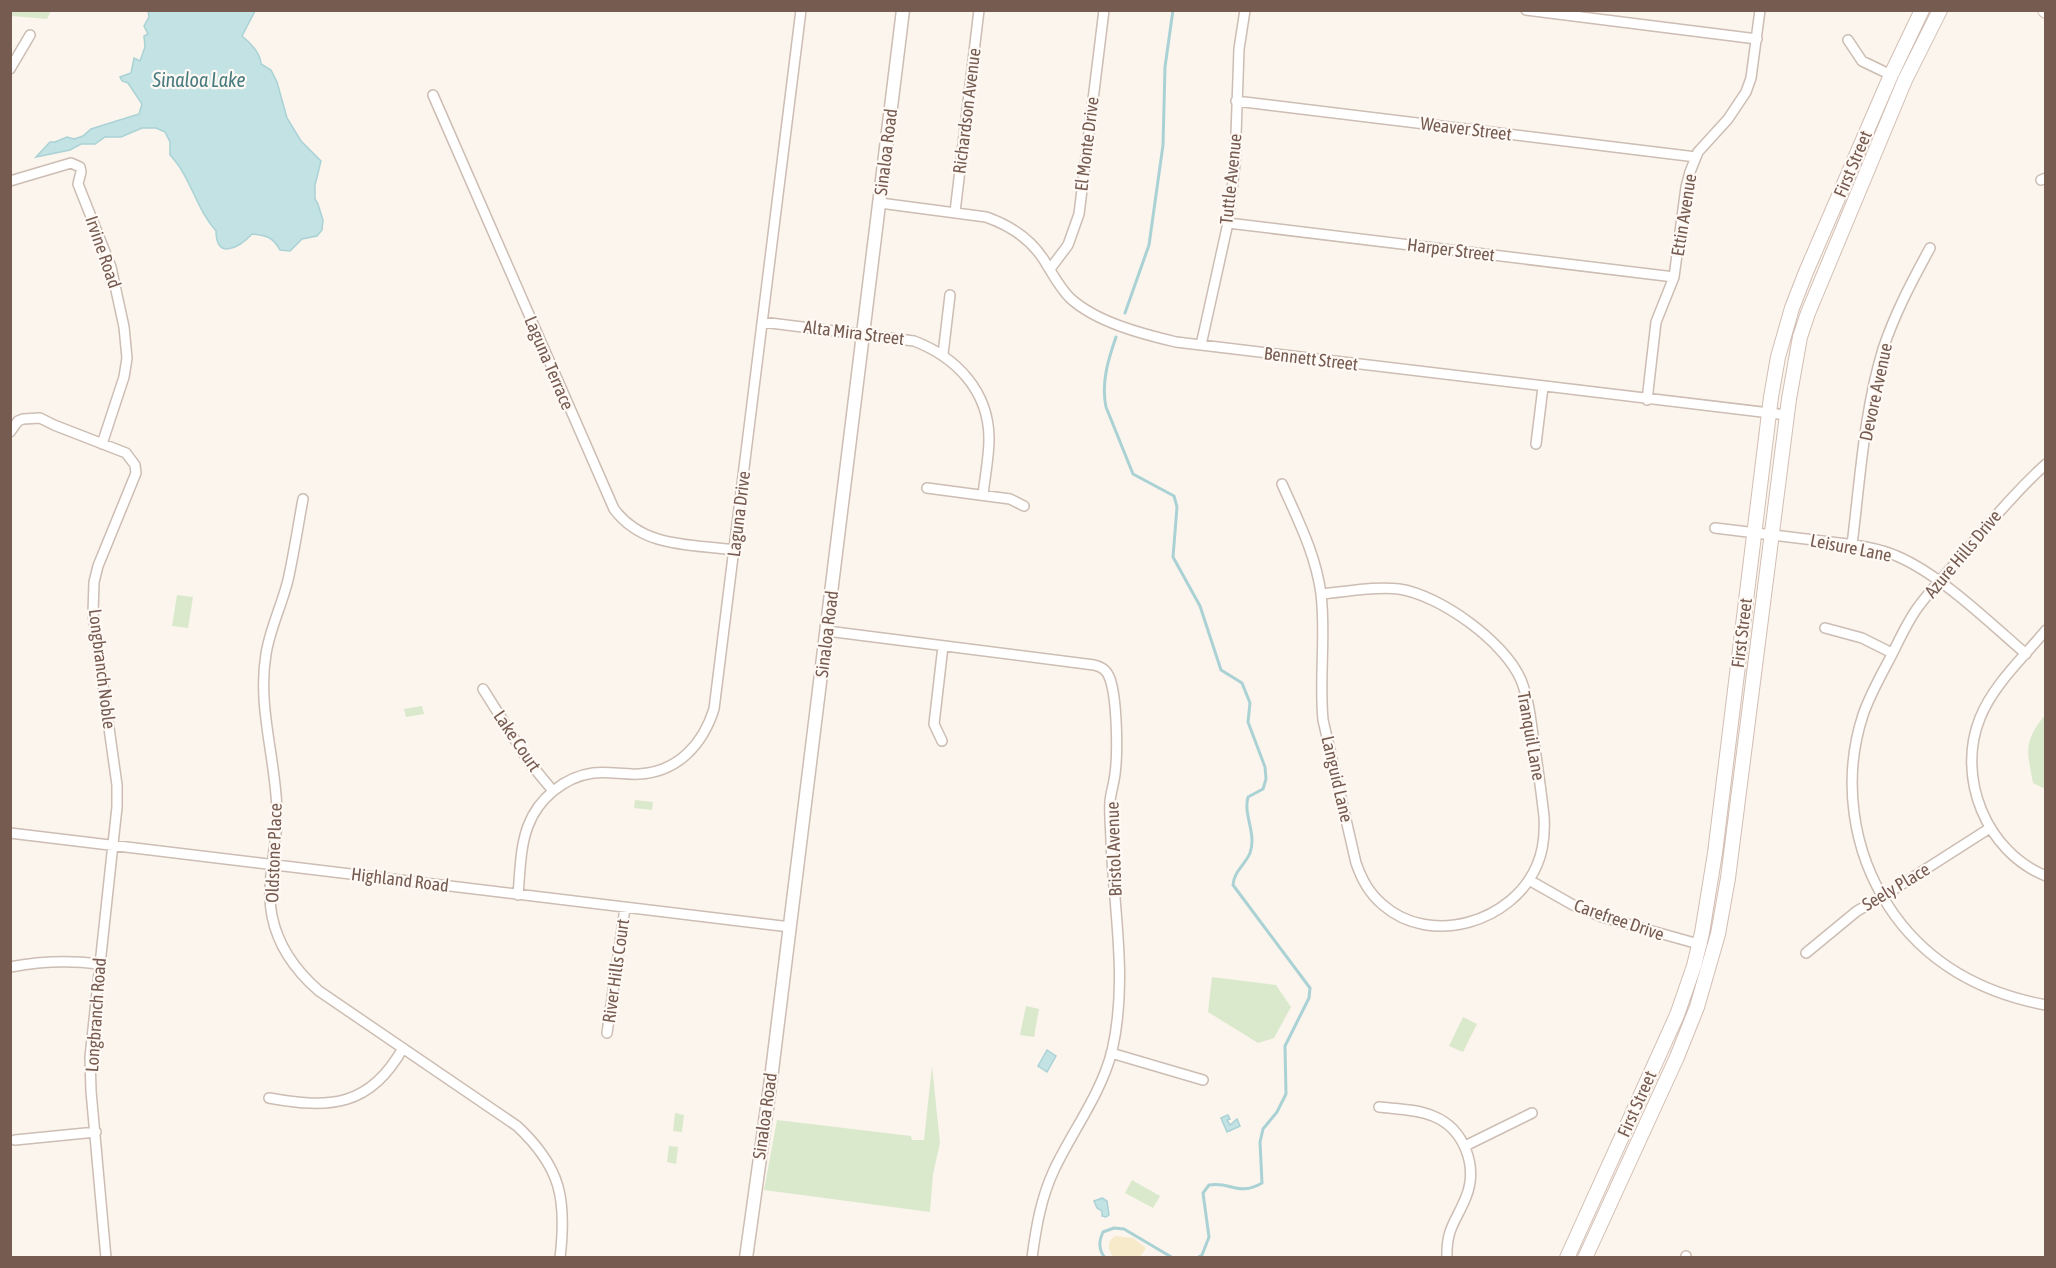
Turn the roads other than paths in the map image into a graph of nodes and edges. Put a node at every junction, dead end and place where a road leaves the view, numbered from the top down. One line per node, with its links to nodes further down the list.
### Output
1 (801, 10): 26 (street, Laguna Drive)
2 (903, 10): 19 (street, Sinaloa Road)
3 (979, 10): 20 (street, Richardson Avenue)
4 (1104, 10): 23 (street, El Monte Drive)
5 (1245, 10): 16 (street, Tuttle Avenue)
6 (1526, 10): 11 (street)
7 (1760, 10): 11 (street, Ettin Avenue)
8 (1922, 10): 14 (main road, First Street)
9 (1940, 10): 33 (main road, First Street)
10 (30, 35): 13 (street)
11 (1757, 39): 17 (street, Ettin Avenue)
12 (1848, 40): 14 (street)
13 (10, 69)
14 (1891, 75): 32 (main road, First Street)
15 (433, 95): 47 (street, Laguna Terrace)
16 (1236, 101): 17 (street, Weaver Street); 21 (street, Tuttle Avenue)
17 (1696, 157): 24 (street, Ettin Avenue)
18 (10, 181): 35 (street, Irvine Road)
19 (880, 203): 20 (street, Bennett Street); 27 (street, Sinaloa Road)
20 (955, 212): 23 (street, Bennett Street)
21 (1228, 223): 24 (street, Harper Street); 28 (street, Tuttle Avenue)
22 (1930, 248): 46 (street, Devore Avenue)
23 (1050, 269): 28 (street, Bennett Street)
24 (1674, 277): 31 (street, Ettin Avenue)
25 (950, 295): 29 (street)
26 (762, 322): 27 (street, Alta Mira Street); 47 (street, Laguna Drive)
27 (865, 334): 29 (street, Alta Mira Street); 52 (street, Sinaloa Road)
28 (1201, 345): 30 (street, Bennett Street)
29 (943, 354): 40 (street, Alta Mira Street)
30 (1542, 387): 31 (street, Bennett Street); 36 (street)
31 (1647, 400): 32 (street, Bennett Street)
32 (1769, 414): 33 (street, Bennett Street); 44 (main road, First Street)
33 (1786, 415): 45 (main road, First Street)
34 (10, 432): 35 (street, Longbranch Noble)
35 (102, 444): 61 (street, Longbranch Noble)
36 (1536, 444)
37 (2046, 464): 48 (street, Azure Hills Drive)
38 (1282, 484): 49 (street, Languid Lane)
39 (927, 488): 40 (street)
40 (983, 495): 42 (street)
41 (303, 499): 62 (street, Oldstone Place)
42 (1024, 506)
43 (1715, 528): 44 (street, Leisure Lane)
44 (1754, 533): 45 (street, Leisure Lane); 69 (main road, First Street)
45 (1772, 535): 46 (street, Leisure Lane); 70 (main road, First Street)
46 (1852, 545): 48 (street, Leisure Lane)
47 (734, 550): 58 (street, Laguna Drive)
48 (1940, 582): 54 (street, Azure Hills Drive); 55 (street, Leisure Lane)
49 (1321, 594): 64 (street, Tranquil Lane); 64 (street, Languid Lane)
50 (1825, 628): 54 (street)
51 (2046, 630): 55 (street)
52 (827, 631): 53 (street, Bristol Avenue); 68 (street, Sinaloa Road)
53 (943, 646): 57 (street); 77 (street, Bristol Avenue)
54 (1892, 653): 66 (street, Azure Hills Drive)
55 (2026, 654): 59 (street)
56 (483, 689): 58 (street, Lake Court)
57 (942, 741)
58 (553, 791): 65 (street, Laguna Drive)
59 (1990, 828): 63 (street); 66 (street, Seely Place)
60 (10, 833): 61 (street, Highland Road)
61 (113, 845): 62 (street, Highland Road); 72 (street, Longbranch Road)
62 (273, 865): 65 (street, Highland Road); 76 (street, Oldstone Place)
63 (2046, 876)
64 (1529, 880): 69 (street, Carefree Drive)
65 (518, 895): 67 (street, Highland Road)
66 (1882, 897): 71 (street, Seely Place); 74 (street, Azure Hills Drive)
67 (625, 908): 68 (street, Highland Road); 75 (street, River Hills Court)
68 (790, 927): 87 (street, Sinaloa Road)
69 (1699, 944): 70 (street, Carefree Drive); 90 (main road, First Street)
70 (1714, 948): 91 (main road, First Street)
71 (1806, 953)
72 (99, 964): 73 (street); 82 (street, Longbranch Road)
73 (10, 967)
74 (2046, 1005)
75 (607, 1033)
76 (403, 1048): 79 (street); 86 (street, Oldstone Place)
77 (1111, 1053): 78 (street); 88 (street, Bristol Avenue)
78 (1203, 1080)
79 (270, 1098)
80 (1379, 1107): 84 (street)
81 (1532, 1113): 84 (street)
82 (96, 1132): 83 (street); 85 (street, Longbranch Road)
83 (15, 1140)
84 (1465, 1146): 89 (street)
85 (106, 1257)
86 (560, 1257)
87 (746, 1257)
88 (1032, 1257)
89 (1447, 1257)
90 (1567, 1257)
91 (1585, 1257)

